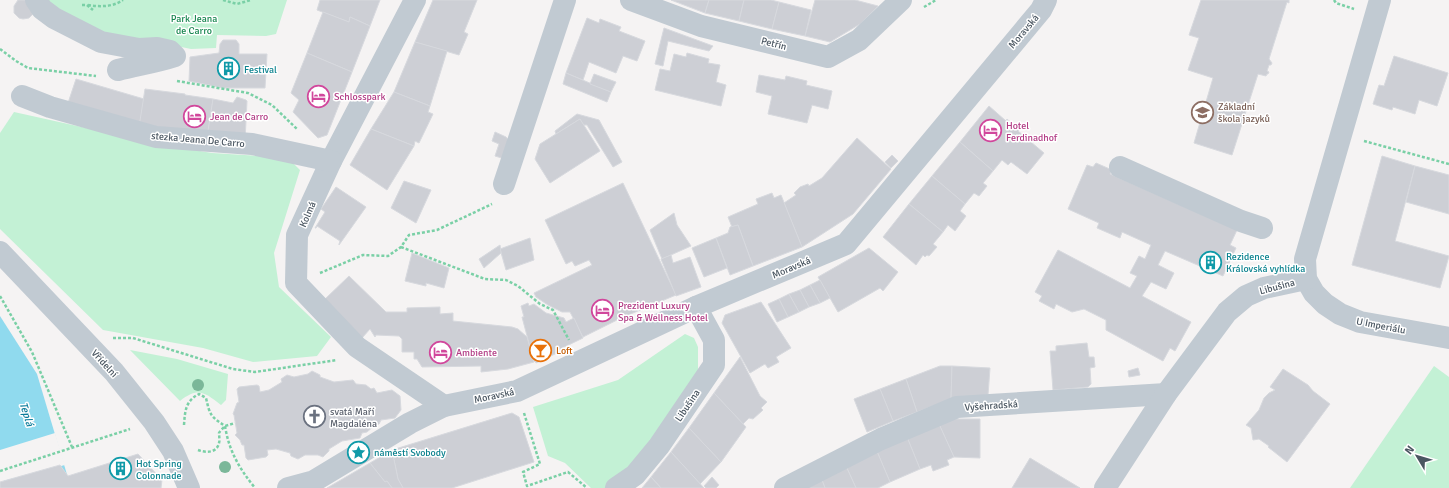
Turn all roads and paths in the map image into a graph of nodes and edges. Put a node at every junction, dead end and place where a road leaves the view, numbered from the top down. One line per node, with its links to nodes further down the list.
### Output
1 (36, 0): 13 (street)
2 (123, 0): 11 (path)
3 (223, 0): 4 (path)
4 (251, 0)
5 (415, 0): 18 (street, Kolmá)
6 (565, 0): 21 (street)
7 (631, 0): 8 (street, Petřín)
8 (901, 0)
9 (1046, 0): 28 (street, Moravská)
10 (1380, 0): 25 (street, Libušina)
11 (88, 5)
12 (0, 49): 13 (path)
13 (118, 70)
14 (172, 80): 16 (path)
15 (22, 96): 18 (street, stezka Jeana De Carro)
16 (299, 130)
17 (1357, 140): 19 (path)
18 (331, 161): 26 (street, Kolmá)
19 (1449, 164)
20 (1120, 167): 22 (street)
21 (504, 184): 23 (path)
22 (1262, 228)
23 (401, 247): 26 (path); 32 (path)
24 (0, 252): 36 (street, Vřídelní)
25 (1306, 279): 30 (street, U Imperiálu); 34 (street, Libušina)
26 (296, 283): 35 (street)
27 (0, 296): 41 (path)
28 (696, 308): 32 (street, Moravská); 47 (street, Libušina)
29 (111, 338): 31 (path)
30 (1449, 338)
31 (339, 360)
32 (580, 362): 33 (street, Moravská)
33 (517, 391): 35 (street, Moravská); 46 (path)
34 (1166, 394): 48 (street, Vyšehradská); 49 (street, Libušina)
35 (444, 406): 45 (street)
36 (154, 422): 41 (path); 43 (street, Vřídelní)
37 (235, 423): 39 (path)
38 (184, 426): 39 (path)
39 (225, 426): 40 (path); 44 (path)
40 (193, 446)
41 (72, 447): 42 (path)
42 (0, 471)
43 (189, 488)
44 (255, 488)
45 (288, 488)
46 (587, 488)
47 (616, 488)
48 (785, 488)
49 (1105, 488)

